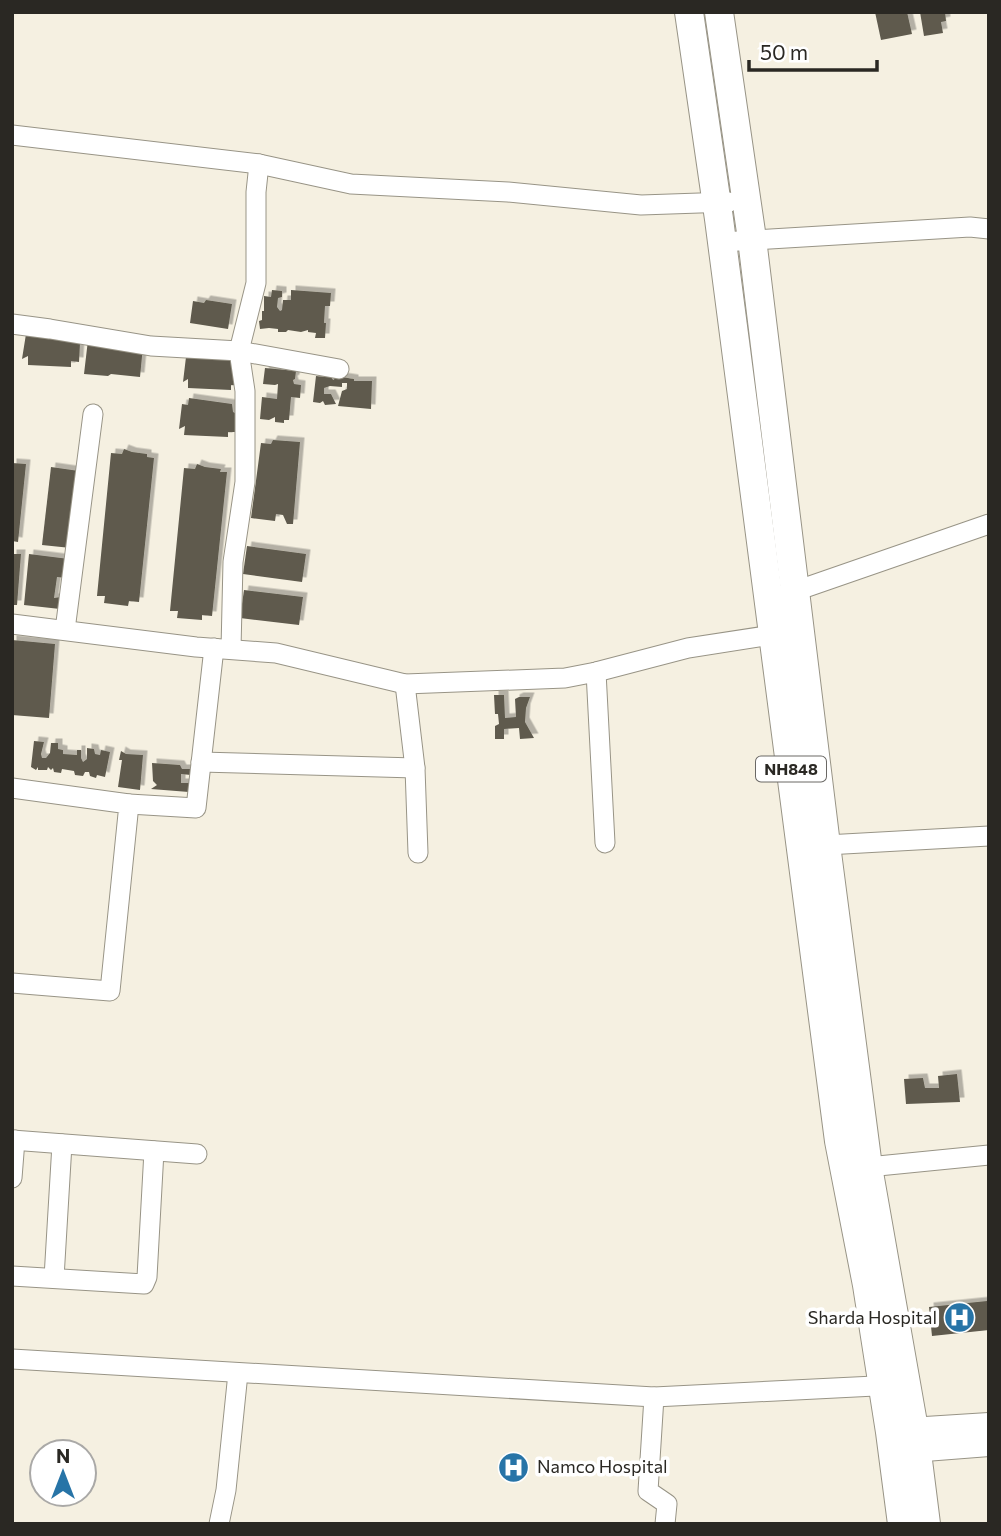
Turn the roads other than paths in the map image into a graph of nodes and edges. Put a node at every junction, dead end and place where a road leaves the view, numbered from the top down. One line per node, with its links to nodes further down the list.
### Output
1 (689, 12): 6 (highway, NH848)
2 (719, 12): 5 (highway, NH848)
3 (12, 135): 4 (street)
4 (259, 164): 6 (street); 11 (street)
5 (746, 200): 6 (street); 8 (highway, NH848)
6 (717, 203): 9 (highway, NH848)
7 (989, 229): 8 (street)
8 (752, 239): 9 (street); 12 (highway, NH848)
9 (722, 242): 13 (highway, NH848)
10 (12, 324): 11 (street)
11 (239, 351): 14 (street); 23 (street)
12 (766, 351): 13 (highway); 16 (highway, NH848)
13 (737, 354): 17 (highway, NH848)
14 (339, 369)
15 (93, 414): 21 (street)
16 (781, 476): 17 (highway); 19 (highway, NH848)
17 (753, 480): 19 (highway, NH848)
18 (989, 524): 19 (street)
19 (782, 596): 22 (highway, NH848)
20 (12, 624): 21 (street)
21 (65, 630): 23 (street)
22 (787, 633): 24 (street); 32 (highway, NH848); 42 (highway, NH848)
23 (222, 649): 25 (street); 26 (street)
24 (596, 672): 25 (street); 31 (street)
25 (405, 684): 27 (street)
26 (201, 762): 27 (street); 29 (street)
27 (415, 768): 33 (street)
28 (12, 788): 29 (street)
29 (129, 804): 34 (street)
30 (989, 836): 32 (street)
31 (605, 843)
32 (826, 845): 40 (highway, NH848)
33 (418, 853)
34 (12, 983)
35 (14, 1140): 36 (street); 41 (street)
36 (62, 1144): 37 (street); 44 (street)
37 (153, 1151): 38 (street); 44 (street)
38 (197, 1154)
39 (989, 1155): 40 (street)
40 (869, 1167): 42 (highway, NH848)
41 (12, 1178)
42 (872, 1256): 47 (highway, NH848)
43 (12, 1276): 44 (street)
44 (54, 1278)
45 (12, 1359): 46 (street)
46 (238, 1373): 48 (street); 52 (street)
47 (895, 1385): 48 (street); 50 (highway, NH848)
48 (654, 1397): 53 (street)
49 (989, 1425): 50 (main road)
50 (903, 1440): 51 (main road); 54 (highway, NH848); 55 (highway, NH848)
51 (989, 1444)
52 (219, 1524)
53 (665, 1524)
54 (902, 1524)
55 (926, 1524)

